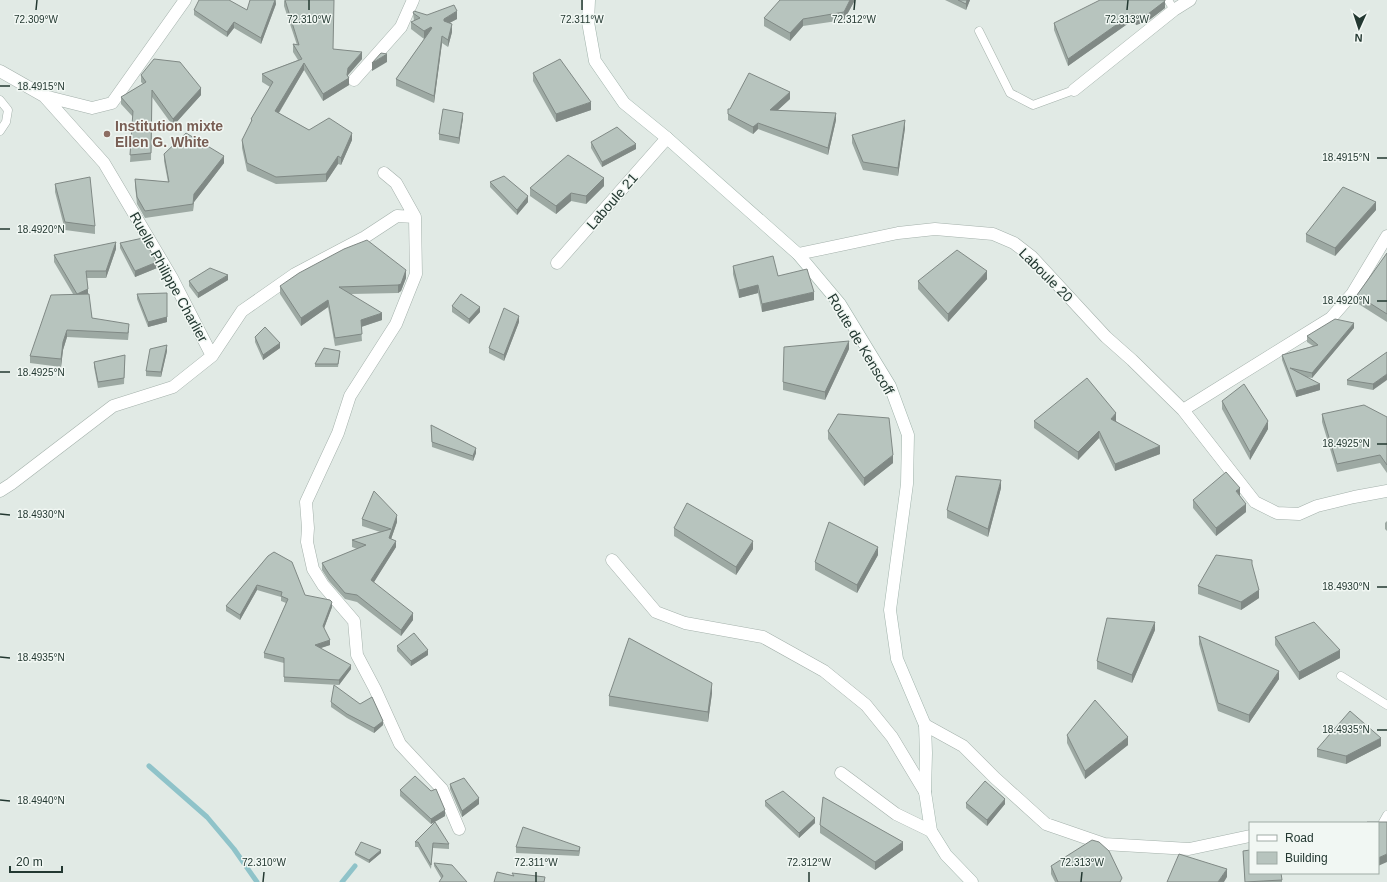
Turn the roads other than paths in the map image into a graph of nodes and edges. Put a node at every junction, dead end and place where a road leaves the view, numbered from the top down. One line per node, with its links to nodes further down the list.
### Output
1 (185, 0): 10 (street)
2 (413, 0): 8 (street)
3 (589, 0): 13 (street, Route de Kenscoff)
4 (1190, 0): 5 (street)
5 (1171, 5): 9 (street)
6 (980, 31): 9 (lane)
7 (0, 71): 10 (street, Ruelle Philippe Charlier)
8 (354, 80)
9 (1074, 90)
10 (44, 96): 19 (street, Ruelle Philippe Charlier)
11 (0, 100): 12 (lane)
12 (0, 131)
13 (667, 138): 17 (street, Route de Kenscoff); 18 (street, Laboule 21)
14 (384, 173): 15 (street)
15 (415, 217): 19 (street); 31 (street)
16 (1387, 236): 20 (street)
17 (798, 254): 20 (street, Laboule 20); 26 (street, Route de Kenscoff)
18 (557, 264)
19 (212, 356): 21 (street, Ruelle Philippe Charlier)
20 (1184, 410): 22 (street, Laboule 20)
21 (0, 491)
22 (1387, 491)
23 (612, 560): 28 (street)
24 (1341, 676): 25 (lane)
25 (1387, 705)
26 (925, 725): 28 (street, Route de Kenscoff); 33 (street)
27 (841, 773): 32 (street)
28 (925, 792): 32 (street, Route de Kenscoff)
29 (1386, 819): 30 (street)
30 (1372, 822)
31 (459, 829)
32 (931, 830): 34 (street, Route de Kenscoff)
33 (1249, 836)
34 (972, 882)

